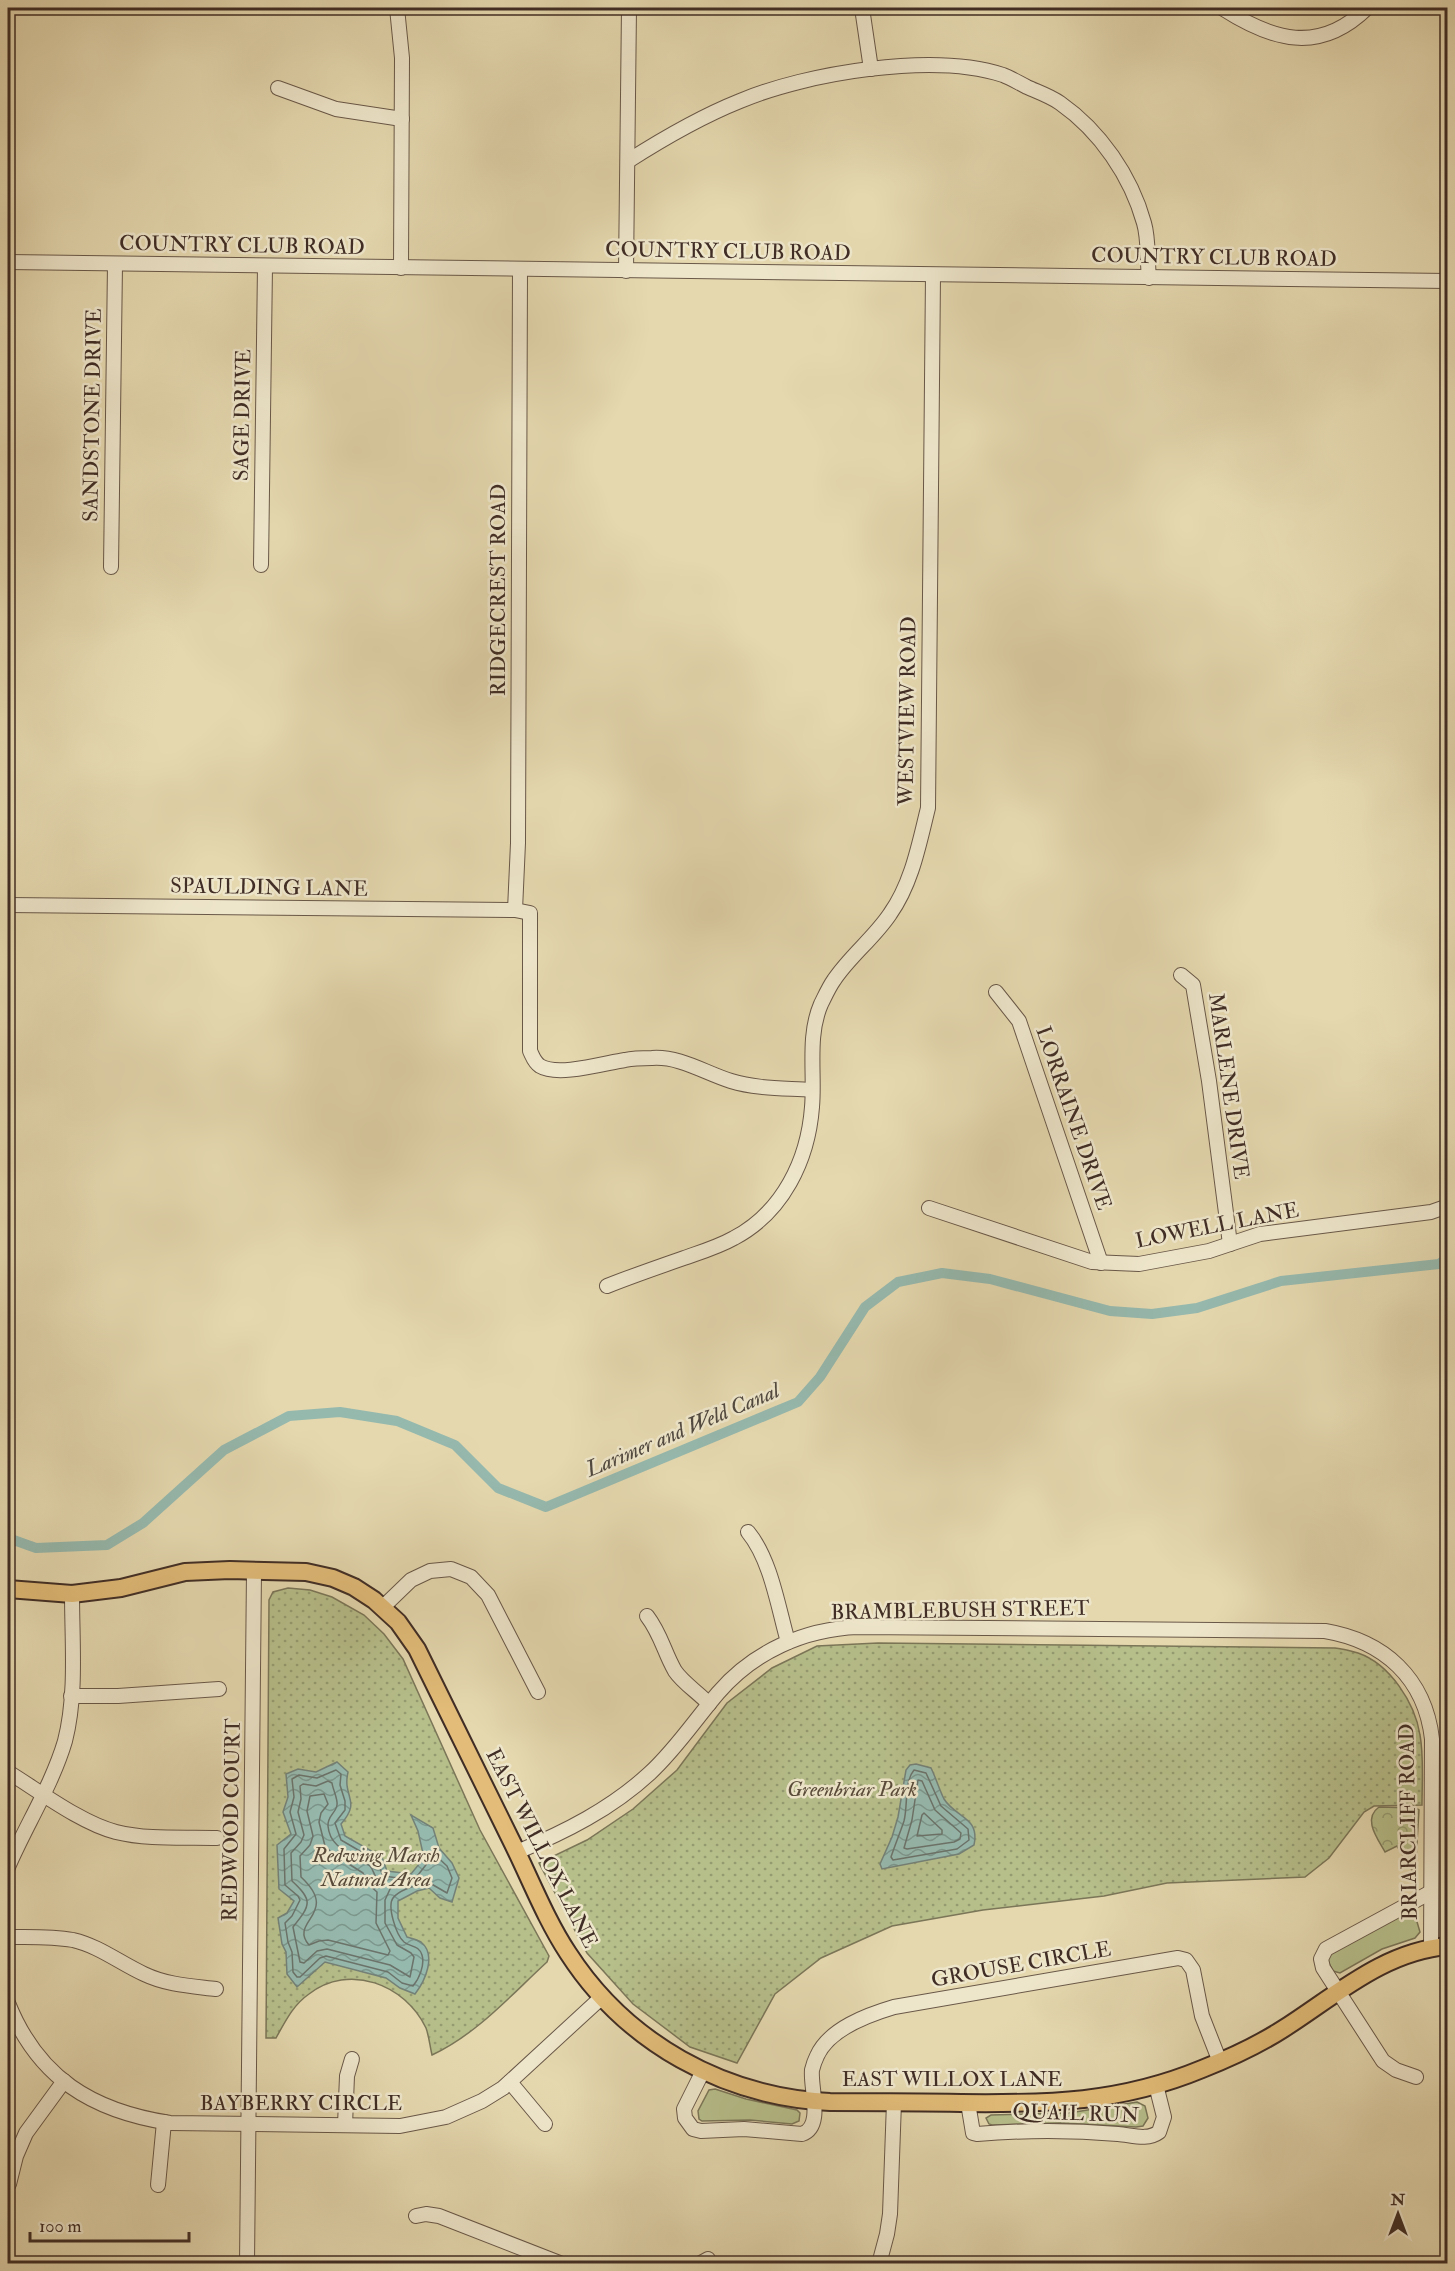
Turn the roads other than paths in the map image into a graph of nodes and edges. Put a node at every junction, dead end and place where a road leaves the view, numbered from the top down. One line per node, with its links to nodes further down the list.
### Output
1 (397, 8): 8 (street)
2 (629, 8): 9 (street)
3 (862, 8): 6 (street)
4 (1222, 8): 5 (street)
5 (1367, 8)
6 (871, 69): 9 (street); 17 (street)
7 (278, 88): 8 (street)
8 (402, 119): 13 (street)
9 (628, 161): 15 (street)
10 (8, 262): 11 (street, COUNTRY CLUB ROAD)
11 (115, 264): 12 (street, COUNTRY CLUB ROAD); 20 (street, SANDSTONE DRIVE)
12 (265, 266): 13 (street, COUNTRY CLUB ROAD); 19 (street, SAGE DRIVE)
13 (401, 268): 14 (street, COUNTRY CLUB ROAD)
14 (520, 269): 15 (street, COUNTRY CLUB ROAD); 22 (street, RIDGECREST ROAD)
15 (626, 271): 16 (street, COUNTRY CLUB ROAD)
16 (933, 275): 17 (street, COUNTRY CLUB ROAD); 25 (street, WESTVIEW ROAD)
17 (1149, 278): 18 (street, COUNTRY CLUB ROAD)
18 (1448, 281)
19 (261, 565)
20 (111, 567)
21 (8, 905): 22 (street, SPAULDING LANE)
22 (515, 910): 25 (street, SPAULDING LANE)
23 (1181, 975): 28 (street, MARLENE DRIVE)
24 (996, 992): 29 (street, LORRAINE DRIVE)
25 (812, 1090): 30 (street, WESTVIEW ROAD)
26 (1448, 1206): 28 (street, LOWELL LANE)
27 (928, 1208): 29 (street, LOWELL LANE)
28 (1230, 1244): 29 (street, LOWELL LANE)
29 (1101, 1263)
30 (607, 1286)
31 (748, 1532): 37 (street)
32 (254, 1571): 34 (main road, EAST WILLOX LANE); 35 (main road, EAST WILLOX LANE); 66 (street, REDWOOD COURT)
33 (8, 1589): 34 (main road, EAST WILLOX LANE)
34 (72, 1594): 41 (street)
35 (383, 1607): 40 (street); 46 (main road, EAST WILLOX LANE)
36 (647, 1616): 42 (street)
37 (788, 1642): 38 (street, BRAMBLEBUSH STREET); 42 (street, BRAMBLEBUSH STREET)
38 (1400, 1667): 48 (street, BRIARCLIFF ROAD)
39 (219, 1689): 41 (street)
40 (538, 1692)
41 (71, 1696): 44 (street)
42 (709, 1704): 46 (street, BRAMBLEBUSH STREET)
43 (8, 1772): 44 (street)
44 (43, 1794): 45 (street); 47 (street)
45 (217, 1838)
46 (517, 1852): 53 (main road, EAST WILLOX LANE)
47 (8, 1867)
48 (1431, 1892): 50 (street, BRIARCLIFF ROAD); 52 (street)
49 (8, 1937): 51 (street)
50 (1439, 1947): 52 (main road, EAST WILLOX LANE)
51 (216, 1989)
52 (1338, 1992): 56 (main road, EAST WILLOX LANE); 58 (street)
53 (602, 1997): 57 (main road, EAST WILLOX LANE); 60 (street, BAYBERRY CIRCLE)
54 (8, 2003): 59 (street, BAYBERRY CIRCLE)
55 (352, 2059): 68 (street)
56 (1220, 2062): 61 (main road, EAST WILLOX LANE); 62 (street, GROUSE CIRCLE)
57 (703, 2071): 62 (main road, EAST WILLOX LANE); 62 (street, GROUSE CIRCLE)
58 (1416, 2077)
59 (64, 2081): 65 (street, BAYBERRY CIRCLE); 69 (street)
60 (510, 2082): 67 (street); 68 (street, BAYBERRY CIRCLE)
61 (1156, 2085): 64 (main road, EAST WILLOX LANE); 64 (street, QUAIL RUN)
62 (815, 2101): 63 (main road, EAST WILLOX LANE)
63 (894, 2102): 64 (main road, EAST WILLOX LANE); 74 (street)
64 (968, 2103)
65 (164, 2122): 66 (street, BAYBERRY CIRCLE); 70 (street)
66 (249, 2123): 68 (street, BAYBERRY CIRCLE); 72 (street, REDWOOD COURT)
67 (545, 2124)
68 (345, 2125)
69 (9, 2184)
70 (158, 2185)
71 (416, 2216): 73 (street)
72 (248, 2264)
73 (562, 2264)
74 (879, 2264)

